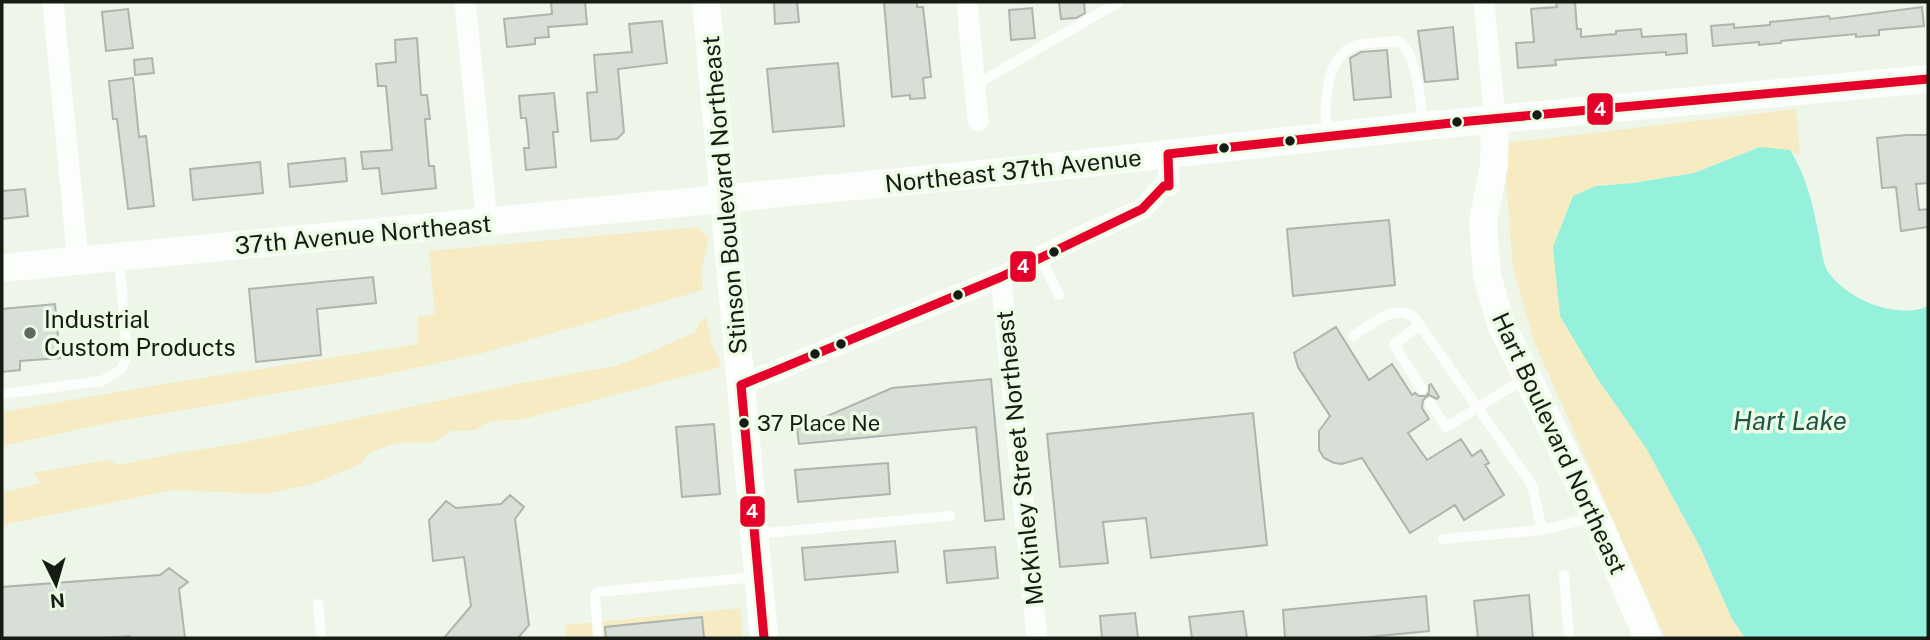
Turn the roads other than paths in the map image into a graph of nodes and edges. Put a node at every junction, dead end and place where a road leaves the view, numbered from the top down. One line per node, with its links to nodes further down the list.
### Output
1 (53, 2): 19 (street)
2 (465, 2): 16 (street)
3 (706, 2): 15 (street, Stinson Boulevard Northeast)
4 (967, 2): 9 (street)
5 (1119, 2): 7 (lane)
6 (1484, 2): 10 (street)
7 (1099, 8): 9 (lane)
8 (1928, 79): 10 (street, Northeast 37th Avenue)
9 (975, 85): 11 (street)
10 (1495, 120): 12 (street, Northeast 37th Avenue); 25 (street, Hart Boulevard Northeast)
11 (978, 121)
12 (1423, 126): 13 (street, Northeast 37th Avenue); 13 (lane)
13 (1327, 136): 14 (street, Northeast 37th Avenue)
14 (1168, 154): 15 (street, Northeast 37th Avenue); 18 (street)
15 (724, 198): 16 (street, 37th Avenue Northeast); 26 (street, Stinson Boulevard Northeast)
16 (487, 223): 17 (street, 37th Avenue Northeast)
17 (119, 257): 19 (street, 37th Avenue Northeast); 28 (lane)
18 (1040, 257): 21 (street); 22 (lane)
19 (78, 261): 20 (street, 37th Avenue Northeast)
20 (2, 268)
21 (1001, 277): 26 (street); 42 (street, McKinley Street Northeast)
22 (1059, 295)
23 (1419, 325): 24 (lane); 27 (lane); 30 (lane)
24 (1353, 336)
25 (1527, 377): 30 (lane); 32 (street, Hart Boulevard Northeast)
26 (741, 385): 34 (street, Stinson Boulevard Northeast)
27 (1422, 389)
28 (2, 394)
29 (1430, 403): 30 (lane)
30 (1477, 408): 33 (lane)
31 (950, 516): 34 (lane)
32 (1595, 517): 33 (lane); 44 (street, Hart Boulevard Northeast)
33 (1542, 530): 35 (lane)
34 (755, 534): 37 (street, Stinson Boulevard Northeast)
35 (1443, 539)
36 (1564, 575): 43 (lane)
37 (759, 577): 40 (lane); 41 (street, Stinson Boulevard Northeast)
38 (318, 604): 39 (lane)
39 (321, 638)
40 (598, 638)
41 (764, 638)
42 (1037, 638)
43 (1569, 638)
44 (1648, 638)

